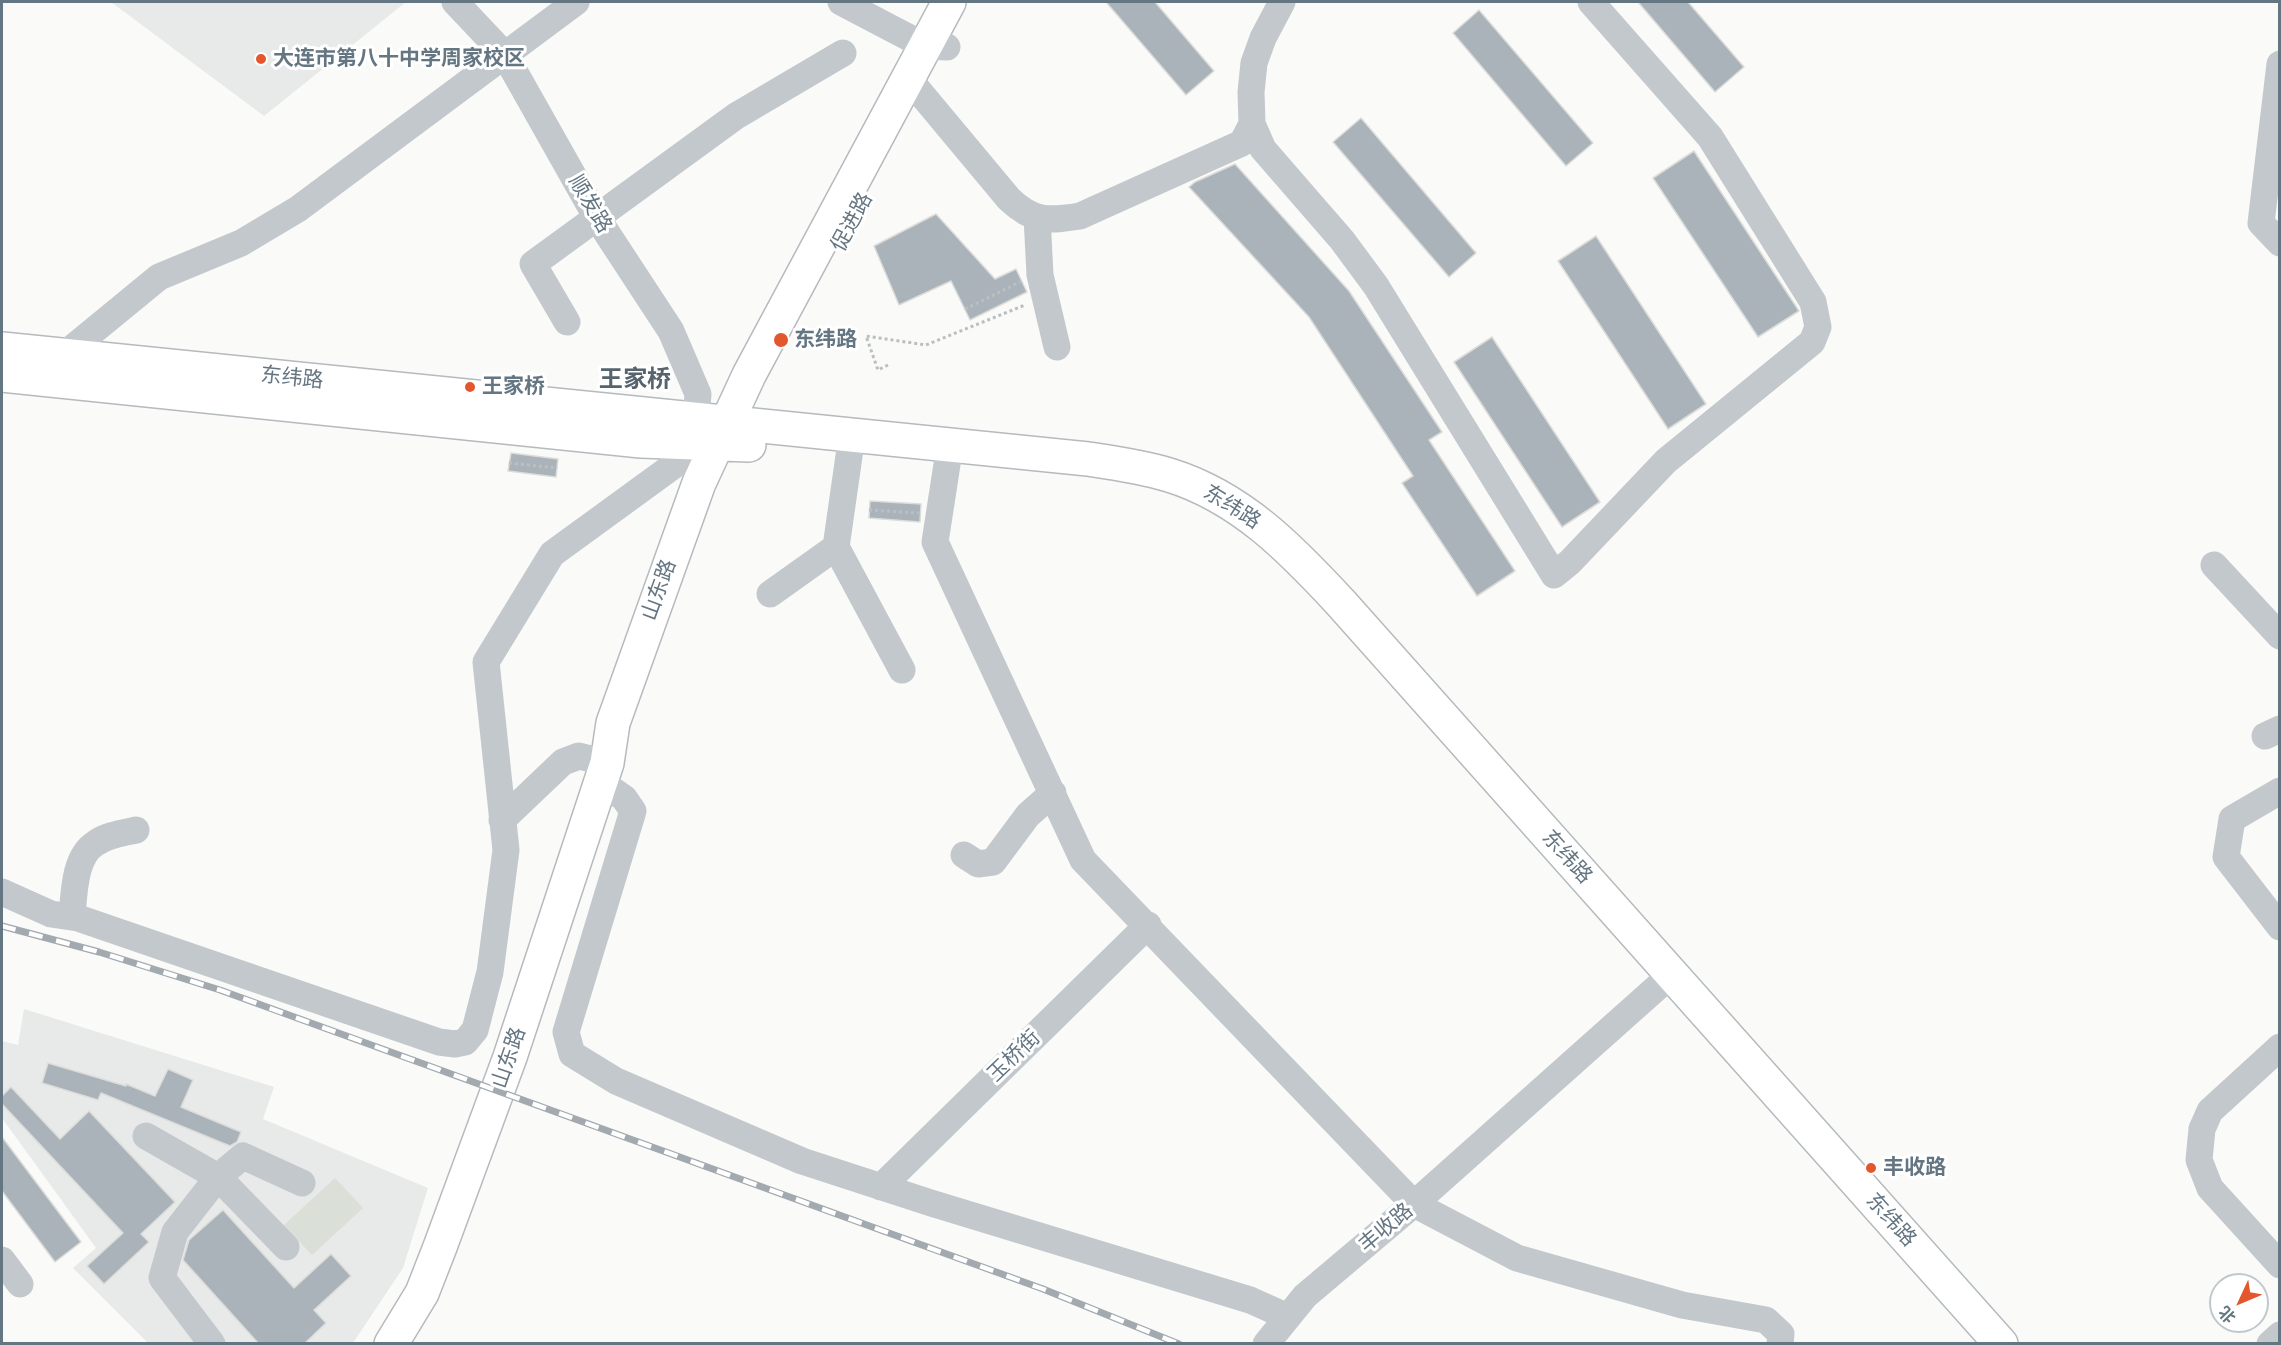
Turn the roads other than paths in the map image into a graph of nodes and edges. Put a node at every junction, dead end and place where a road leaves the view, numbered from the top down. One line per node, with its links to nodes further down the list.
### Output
1 (455, 2): 11 (street, 顺发路)
2 (576, 2): 11 (street)
3 (841, 2): 9 (street)
4 (874, 2): 9 (street)
5 (949, 2): 9 (main road, 促进路)
6 (972, 2): 9 (main road, 促进路)
7 (1282, 2): 14 (street)
8 (1591, 2): 14 (street)
9 (935, 42): 13 (main road, 促进路)
10 (843, 53): 16 (street)
11 (505, 55): 16 (street, 顺发路); 21 (street)
12 (2280, 64): 17 (street)
13 (915, 86): 15 (street); 23 (main road, 促进路)
14 (1252, 124): 15 (street)
15 (1037, 217): 19 (street)
16 (597, 218): 18 (street); 23 (street, 顺发路)
17 (2280, 243)
18 (567, 322)
19 (1057, 346)
20 (2, 349): 21 (main road, 东纬路)
21 (64, 355): 23 (main road, 东纬路)
22 (2, 375): 23 (main road, 东纬路)
23 (717, 433): 24 (main road, 东纬路); 31 (main road, 山东路); 34 (street)
24 (851, 444): 25 (main road, 东纬路); 26 (street)
25 (948, 454): 33 (street); 41 (main road, 东纬路)
26 (836, 547): 28 (street); 30 (street)
27 (2214, 565): 29 (street)
28 (770, 594)
29 (2280, 636)
30 (902, 669)
31 (604, 773): 34 (street); 46 (street); 55 (main road, 山东路)
32 (2280, 791): 40 (street)
33 (1053, 793): 36 (street); 39 (street)
34 (502, 820): 38 (street)
35 (136, 830): 38 (street)
36 (964, 855)
37 (2, 892): 38 (street)
38 (72, 917)
39 (1148, 925): 46 (street, 玉桥街); 47 (street)
40 (2280, 927)
41 (1665, 980): 47 (street, 丰收路); 58 (main road, 东纬路); 59 (main road, 东纬路)
42 (2280, 1047): 50 (street)
43 (146, 1137): 44 (street)
44 (218, 1178): 45 (street); 48 (street); 54 (street)
45 (302, 1183)
46 (881, 1186): 52 (street)
47 (1414, 1204): 52 (street, 丰收路); 57 (street)
48 (286, 1247)
49 (2, 1260): 51 (street)
50 (2280, 1265)
51 (20, 1284)
52 (1288, 1317): 56 (street, 丰收路)
53 (2280, 1335): 60 (street)
54 (212, 1344)
55 (391, 1344)
56 (1266, 1344)
57 (1780, 1344)
58 (1977, 1344)
59 (2001, 1344)
60 (2270, 1344)

